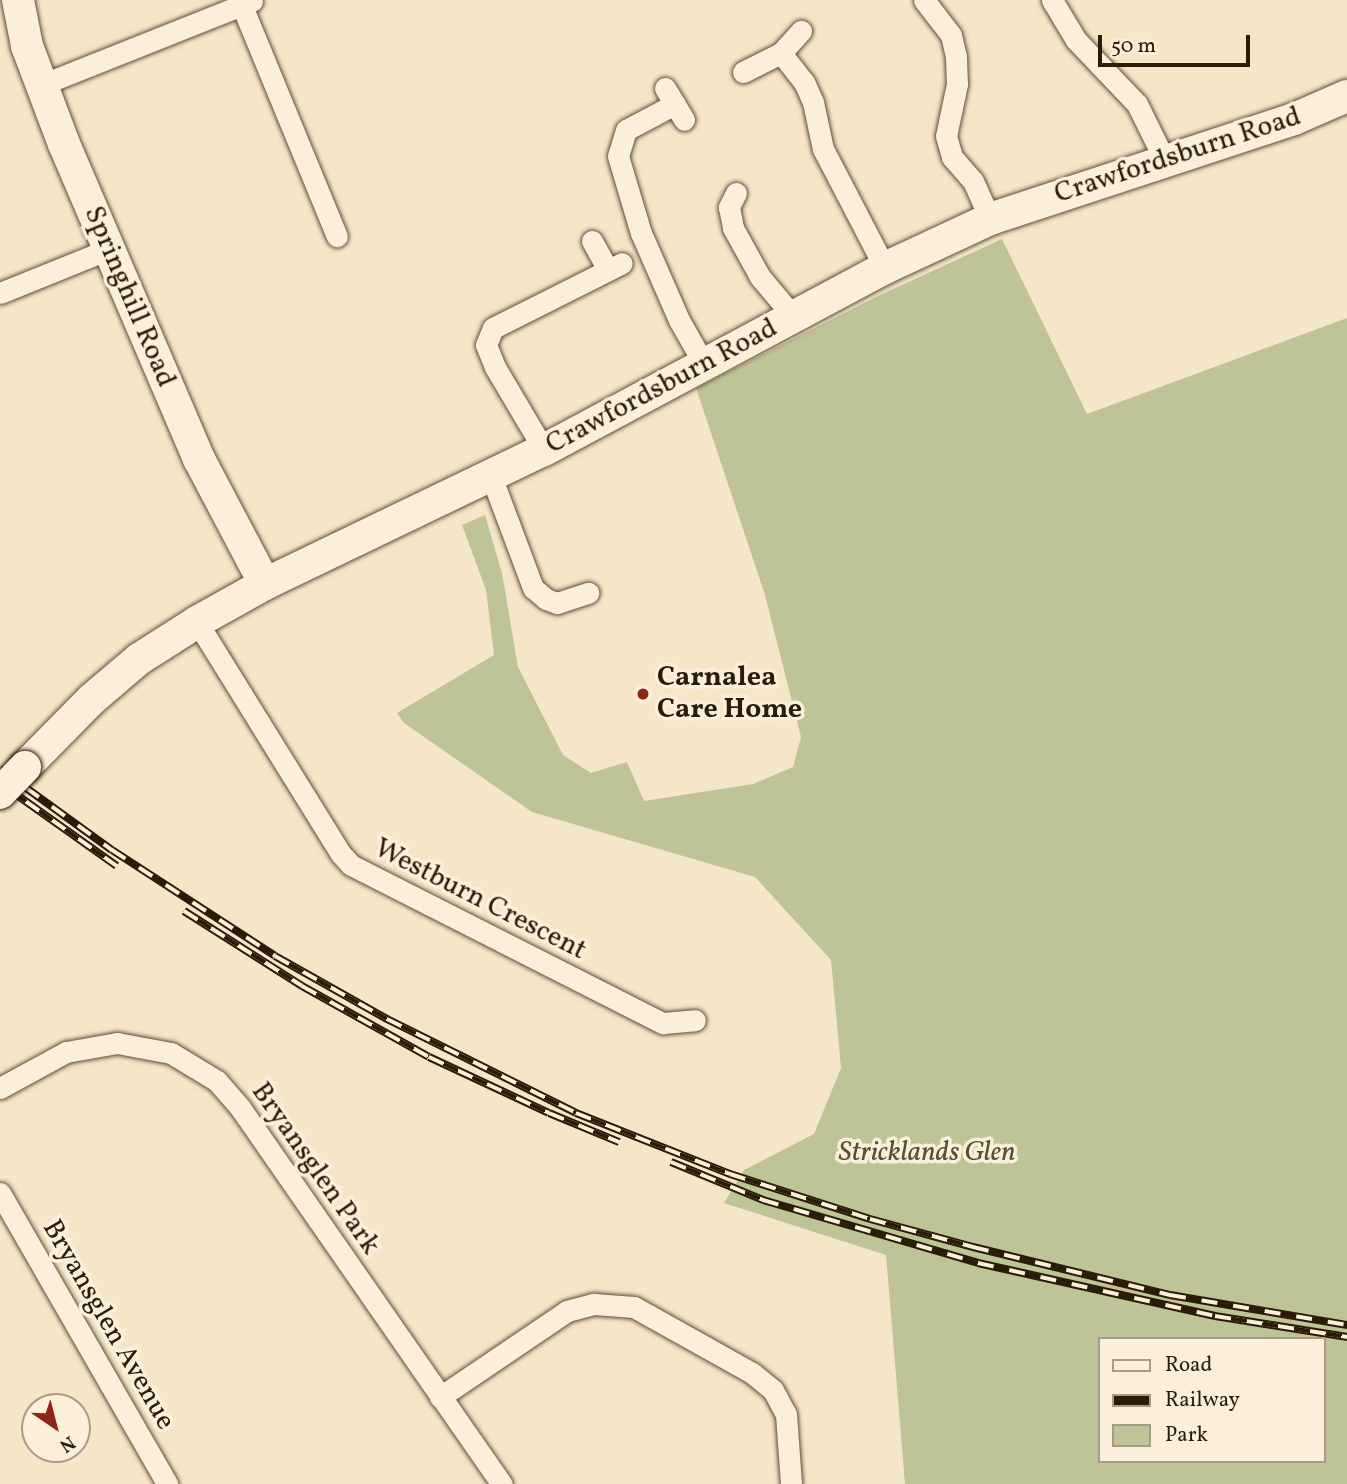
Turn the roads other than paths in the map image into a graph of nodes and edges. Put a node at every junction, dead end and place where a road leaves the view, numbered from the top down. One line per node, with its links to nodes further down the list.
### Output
1 (18, 0): 8 (main road, Springhill Road)
2 (925, 0): 13 (street)
3 (1052, 0): 11 (street)
4 (248, 3): 8 (street); 14 (street)
5 (802, 31): 6 (street)
6 (781, 53): 7 (street); 17 (street)
7 (743, 72)
8 (41, 85): 16 (main road, Springhill Road)
9 (1347, 96): 11 (main road, Crawfordsburn Road)
10 (675, 104): 20 (street)
11 (1165, 161): 13 (main road, Crawfordsburn Road)
12 (736, 193): 19 (street)
13 (990, 219): 17 (main road, Crawfordsburn Road)
14 (337, 236)
15 (593, 241): 21 (street)
16 (109, 249): 18 (street); 23 (main road, Springhill Road)
17 (886, 268): 19 (main road, Crawfordsburn Road)
18 (0, 293)
19 (793, 316): 20 (main road, Crawfordsburn Road)
20 (704, 364): 21 (main road, Crawfordsburn Road)
21 (544, 450): 22 (main road, Crawfordsburn Road)
22 (491, 476): 23 (main road, Crawfordsburn Road); 24 (street)
23 (265, 584): 25 (main road, Crawfordsburn Road)
24 (588, 593)
25 (197, 622): 26 (main road, Crawfordsburn Road, bridge); 27 (street, Westburn Crescent)
26 (0, 793)
27 (695, 1020)
28 (0, 1088): 30 (street, Bryansglen Park)
29 (0, 1194): 31 (street, Bryansglen Avenue)
30 (440, 1397): 32 (street, Bryansglen Park); 33 (street)
31 (167, 1484)
32 (502, 1484)
33 (791, 1484)

